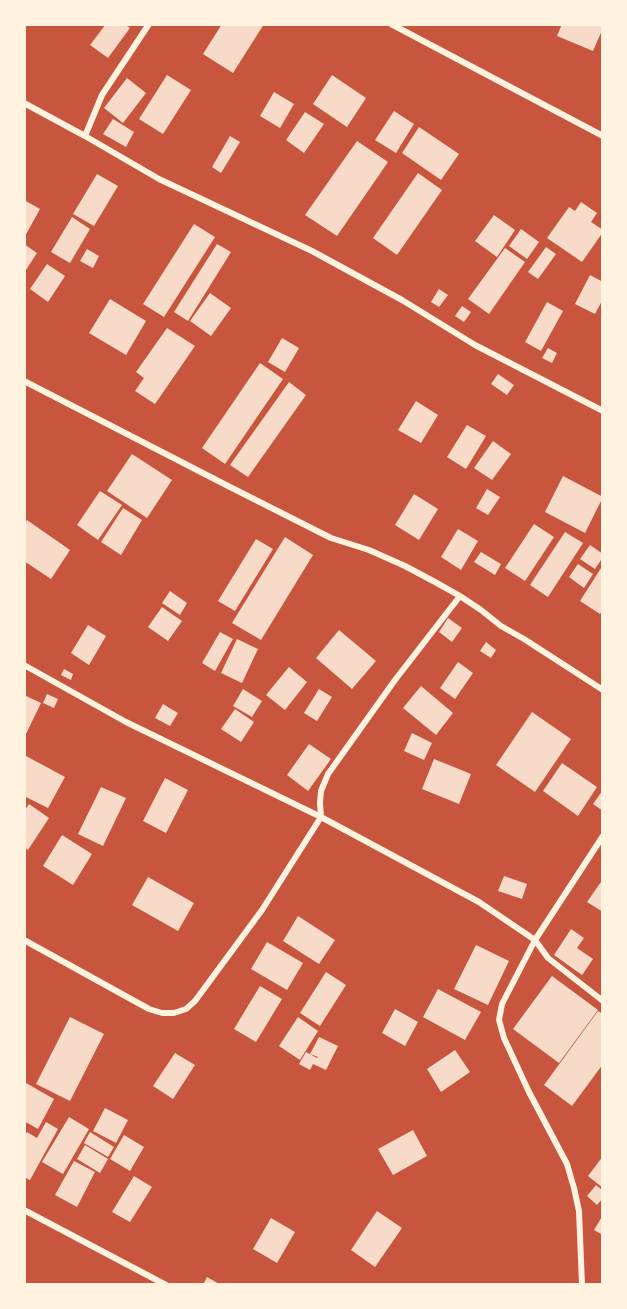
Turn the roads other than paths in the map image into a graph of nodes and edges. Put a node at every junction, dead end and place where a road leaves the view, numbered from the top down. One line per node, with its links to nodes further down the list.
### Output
1 (149, 24): 4 (street)
2 (391, 24): 5 (street)
3 (24, 103): 4 (street)
4 (85, 136): 7 (street)
5 (603, 136)
6 (24, 381): 8 (street)
7 (603, 411)
8 (460, 596): 10 (street); 11 (street)
9 (24, 665): 11 (street)
10 (603, 690)
11 (321, 817): 13 (street); 14 (street)
12 (603, 836): 14 (street)
13 (24, 940)
14 (535, 940): 15 (street); 18 (street)
15 (603, 1001)
16 (24, 1210): 17 (street)
17 (166, 1285)
18 (582, 1285)

